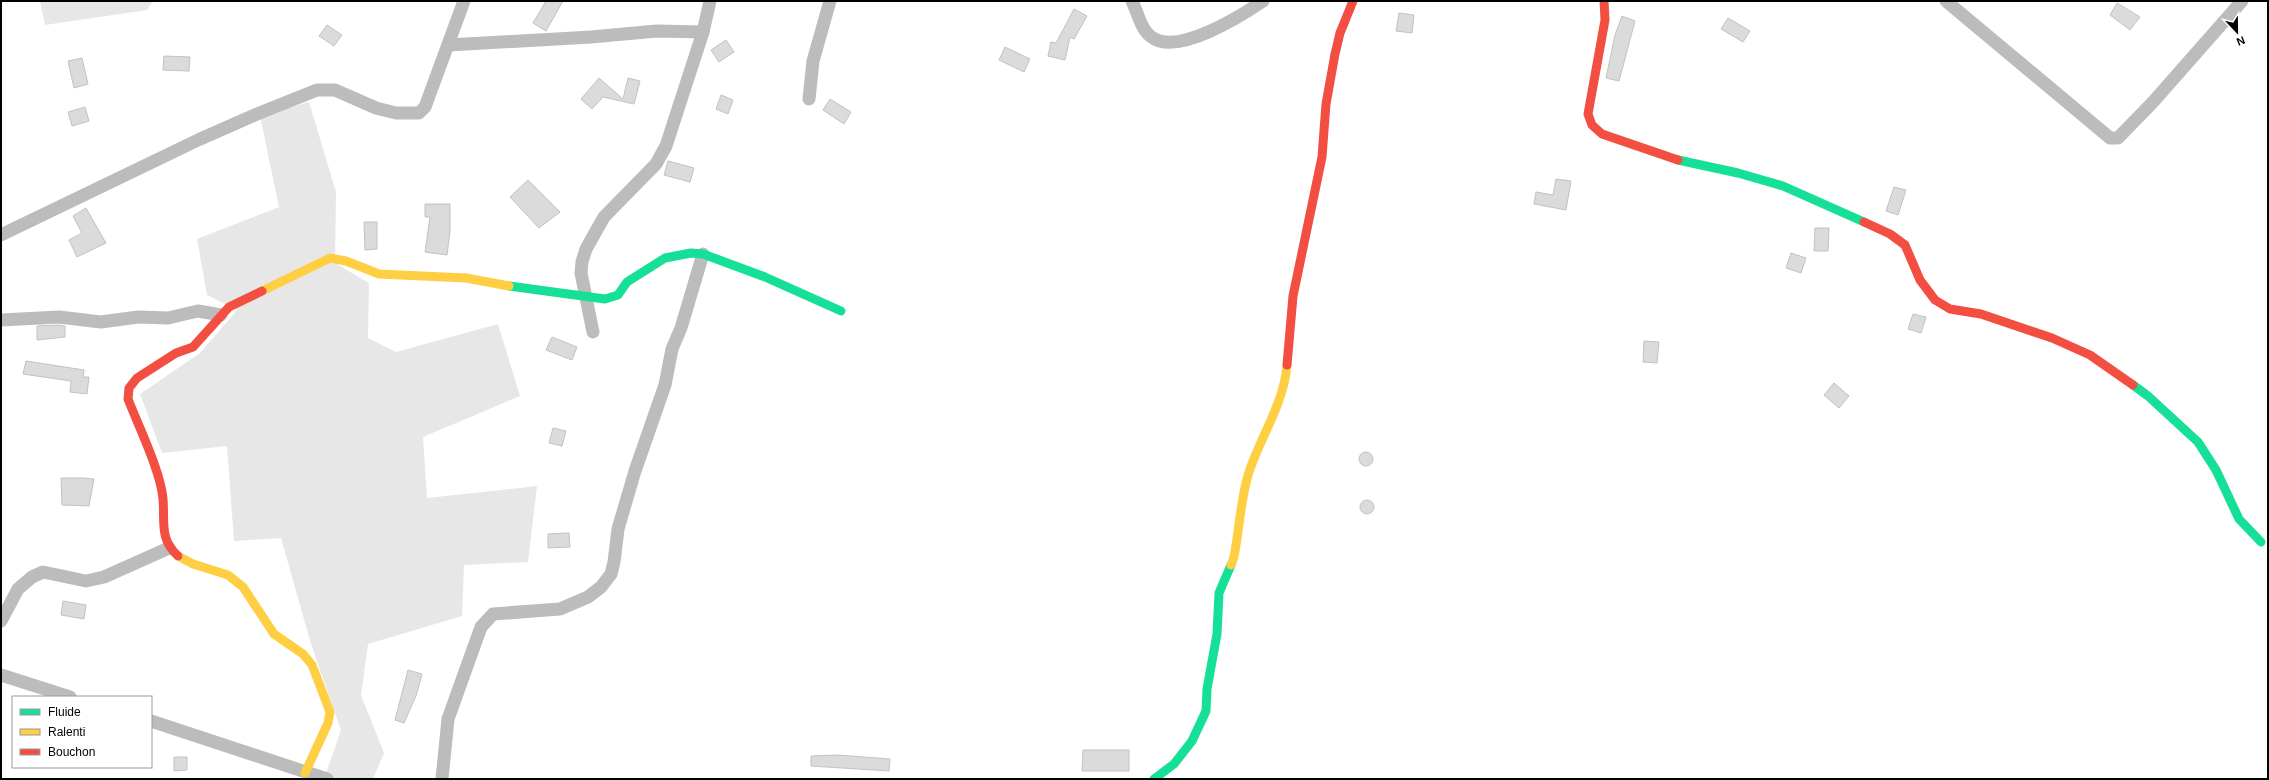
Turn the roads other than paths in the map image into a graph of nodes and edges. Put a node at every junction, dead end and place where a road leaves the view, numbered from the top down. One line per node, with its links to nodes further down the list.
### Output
1 (464, 1): 11 (street)
2 (710, 1): 10 (street)
3 (830, 1): 12 (street)
4 (1132, 1): 5 (street)
5 (1263, 1)
6 (1353, 1): 29 (street)
7 (1604, 1): 20 (street)
8 (1946, 1): 9 (street)
9 (2242, 1)
10 (703, 32): 11 (street); 15 (street)
11 (448, 45): 13 (street)
12 (809, 100)
13 (3, 231)
14 (703, 254): 15 (street); 16 (street); 28 (street)
15 (586, 298): 17 (street); 19 (street)
16 (841, 311)
17 (221, 315): 18 (street); 21 (street)
18 (1, 320)
19 (593, 332)
20 (2261, 542)
21 (169, 548): 22 (street); 26 (street)
22 (1, 621)
23 (1, 675): 24 (street)
24 (67, 696)
25 (152, 722): 26 (street)
26 (305, 773): 27 (street)
27 (327, 779)
28 (442, 779)
29 (1154, 779)

